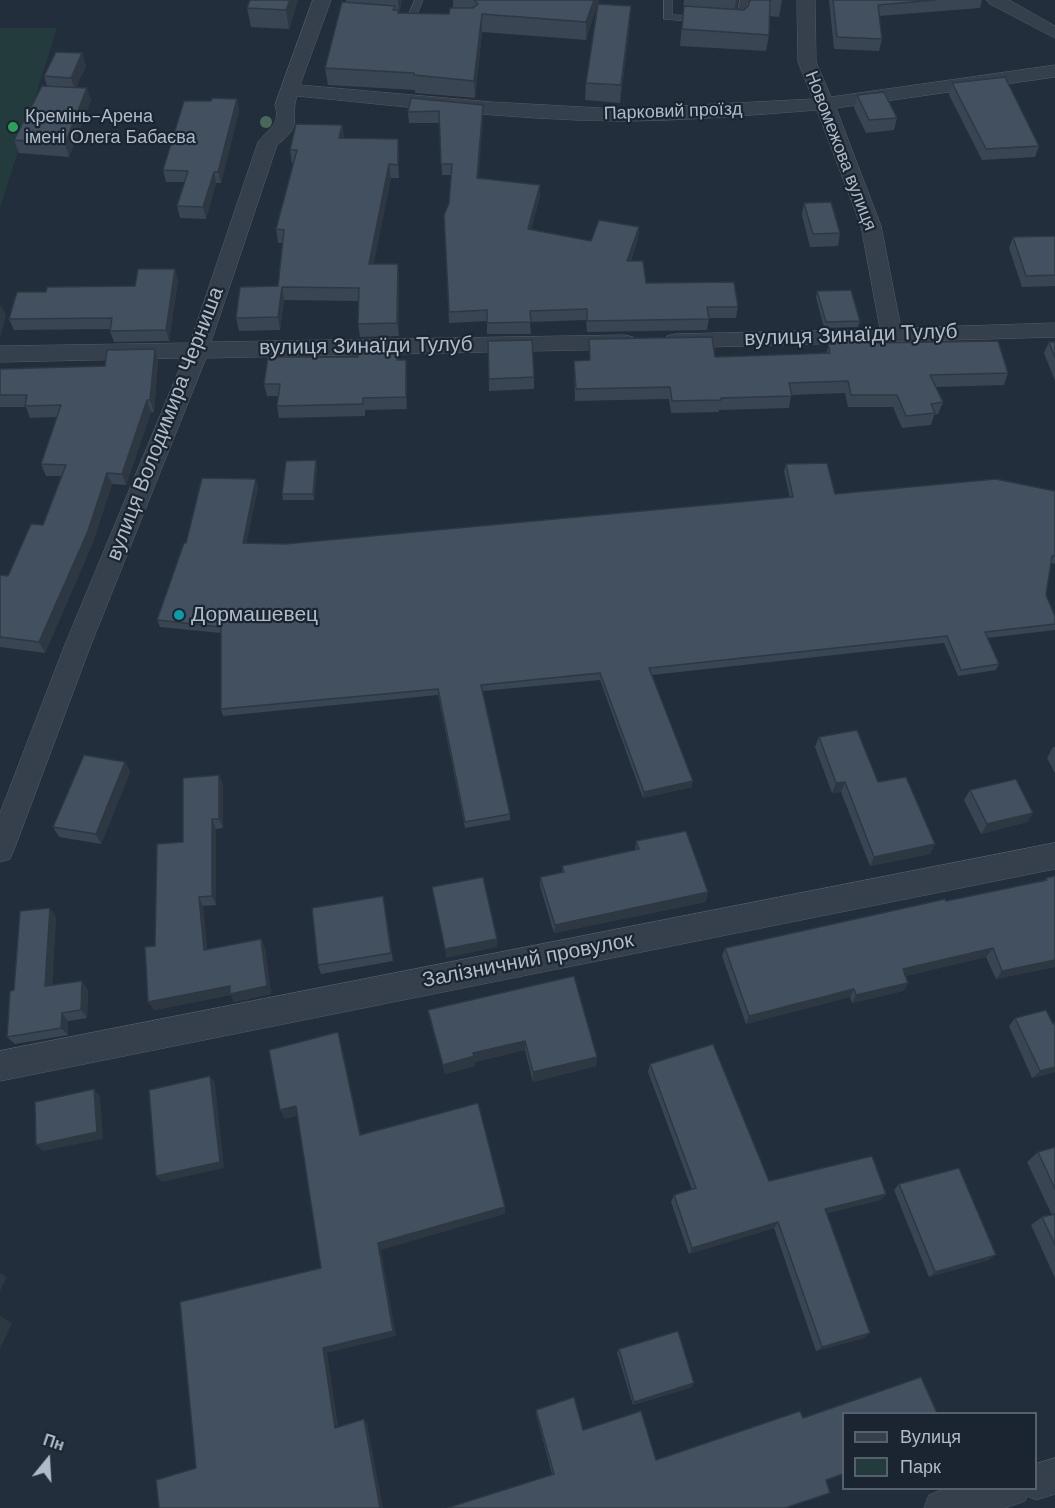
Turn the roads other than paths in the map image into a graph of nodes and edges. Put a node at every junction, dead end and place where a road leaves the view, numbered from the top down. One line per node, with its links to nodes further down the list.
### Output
1 (322, 0): 12 (street, вулиця Володимира Черниша)
2 (419, 0): 7 (lane)
3 (668, 0): 8 (lane)
4 (744, 0): 9 (lane)
5 (806, 0): 13 (street, Новомежова вулиця)
6 (996, 0): 10 (street)
7 (400, 18)
8 (709, 20)
9 (730, 21)
10 (1055, 33)
11 (1055, 71): 13 (street, Парковий проїзд)
12 (290, 90): 13 (street, Парковий проїзд); 16 (street, вулиця Володимира Черниша)
13 (824, 104): 15 (street, Новомежова вулиця)
14 (1055, 330): 15 (street, вулиця Зинаїди Тулуб)
15 (892, 336): 16 (street, вулиця Зинаїди Тулуб)
16 (198, 350): 17 (street, вулиця Зинаїди Тулуб); 18 (street, вулиця Володимира Черниша)
17 (0, 354)
18 (0, 850)
19 (1055, 856): 20 (street, Залізничний провулок)
20 (0, 1066)
21 (1055, 1476): 22 (street)
22 (1037, 1481)
23 (1005, 1490): 24 (street)
24 (942, 1508)

